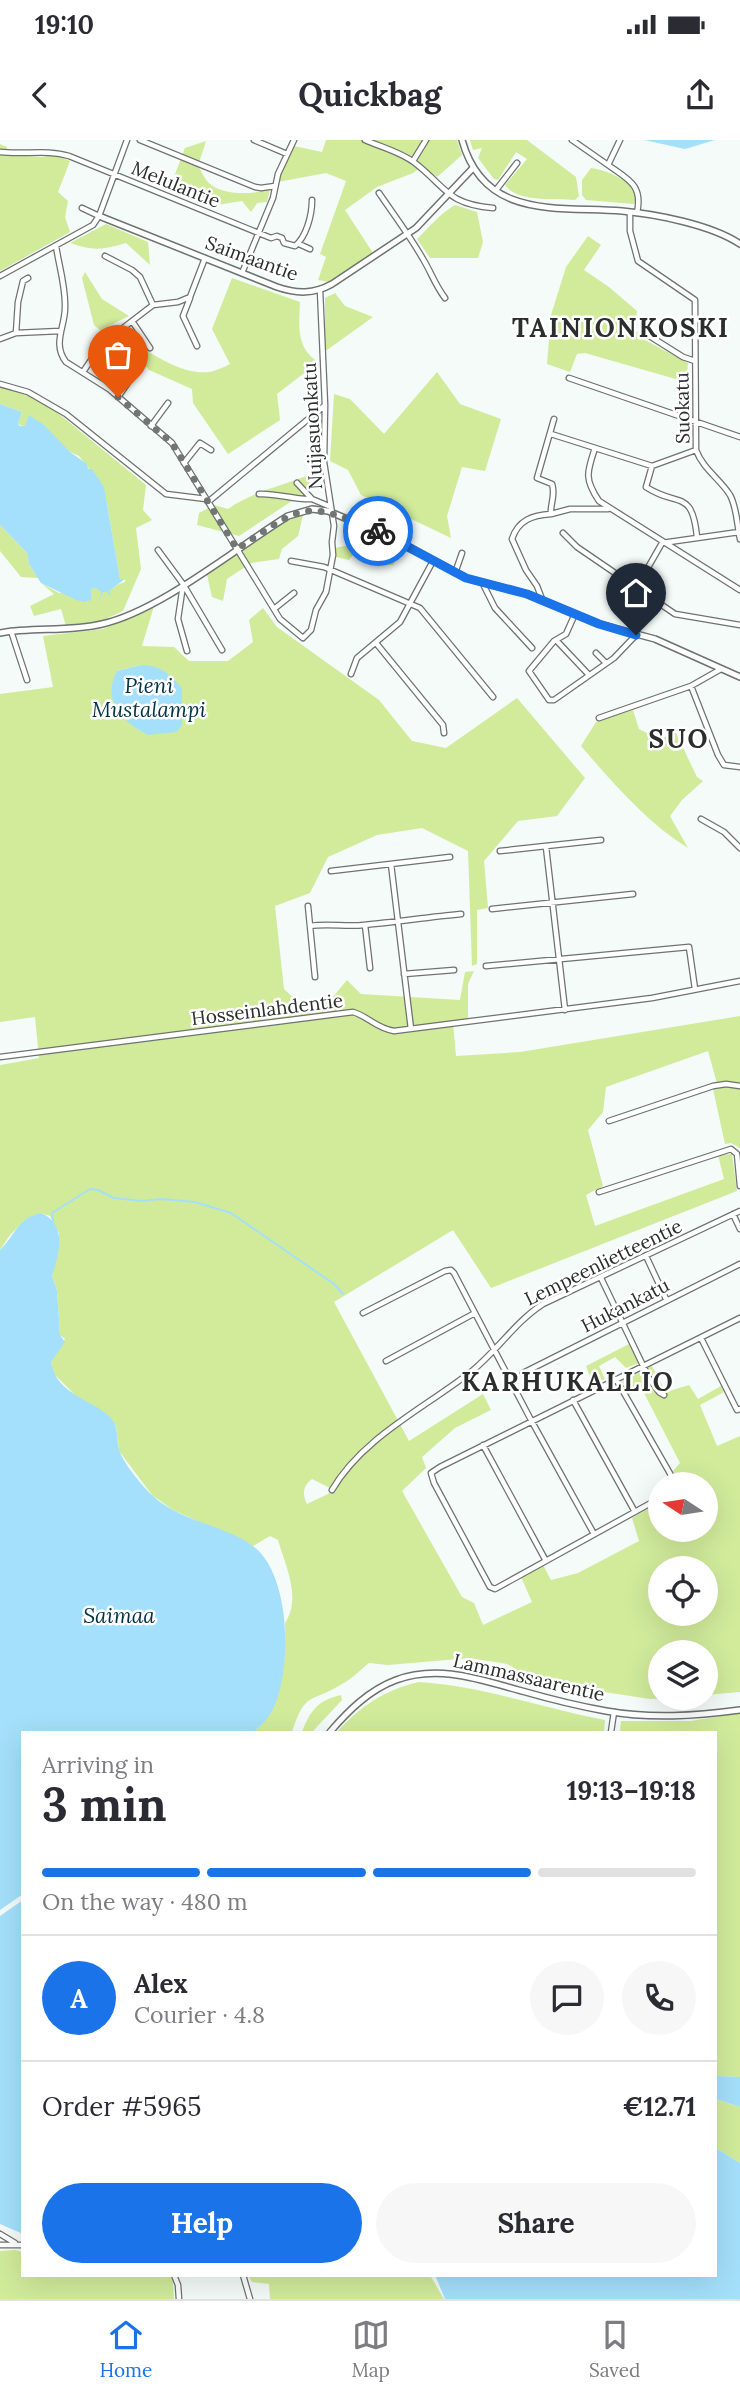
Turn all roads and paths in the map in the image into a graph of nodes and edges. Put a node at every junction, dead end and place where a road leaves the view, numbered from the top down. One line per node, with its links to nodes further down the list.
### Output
1 (127, 140): 16 (street)
2 (140, 140): 17 (street)
3 (254, 140): 11 (street)
4 (294, 140): 11 (street)
5 (365, 140): 12 (street)
6 (426, 140): 12 (street)
7 (462, 140): 15 (street)
8 (572, 140): 14 (street)
9 (620, 140): 14 (street)
10 (0, 152): 16 (street, Melulantie)
11 (287, 154): 17 (street)
12 (413, 161): 20 (street)
13 (517, 163): 18 (street)
14 (608, 165): 25 (street)
15 (473, 168): 18 (street); 20 (street, Saimaantie)
16 (114, 174): 26 (street); 27 (street, Melulantie)
17 (275, 186): 27 (street)
18 (495, 191): 24 (street)
19 (379, 193): 28 (street)
20 (447, 193): 23 (street); 28 (street, Saimaantie)
21 (312, 200): 29 (street)
22 (82, 208): 26 (street)
23 (493, 208)
24 (630, 212): 25 (street); 51 (street, Suokatu)
25 (637, 213): 30 (street)
26 (99, 216): 31 (street); 34 (street, Saimaantie)
27 (259, 233): 29 (street, Melulantie); 35 (street)
28 (408, 234): 38 (street, Saimaantie); 40 (street)
29 (299, 244): 32 (street, Melulantie)
30 (740, 244)
31 (56, 246): 36 (street); 44 (street)
32 (310, 249)
33 (105, 256): 41 (street)
34 (205, 258): 35 (street, Saimaantie); 39 (street)
35 (242, 273): 38 (street, Saimaantie)
36 (0, 276)
37 (28, 278): 45 (street)
38 (320, 290): 58 (street, Nuijasuonkatu)
39 (190, 297): 41 (street); 48 (street)
40 (445, 298)
41 (153, 305): 42 (street)
42 (132, 321): 43 (street); 49 (street)
43 (123, 328)
44 (60, 331): 45 (street); 52 (street)
45 (16, 333): 47 (street)
46 (648, 335): 51 (street)
47 (0, 339)
48 (197, 346)
49 (150, 348)
50 (93, 357): 52 (street)
51 (695, 361): 60 (street, Suokatu)
52 (83, 372): 56 (street)
53 (132, 377): 56 (street)
54 (569, 378): 60 (street)
55 (0, 384): 72 (street)
56 (118, 397): 61 (street)
57 (168, 403): 61 (street)
58 (325, 405): 72 (street); 74 (street, Nuijasuonkatu)
59 (554, 419): 62 (street)
60 (696, 423): 63 (street); 66 (street, Suokatu)
61 (151, 425): 67 (street)
62 (551, 434): 64 (street); 75 (street)
63 (740, 437)
64 (595, 448): 68 (street); 73 (street)
65 (211, 450): 67 (street)
66 (696, 450): 68 (street); 76 (street, Suokatu)
67 (184, 463): 72 (street)
68 (652, 466): 78 (street)
69 (297, 483): 71 (street)
70 (259, 494): 71 (street)
71 (312, 499): 74 (street)
72 (207, 501): 81 (street)
73 (608, 509): 75 (street); 80 (street)
74 (331, 510): 81 (street); 85 (street); 86 (street, Nuijasuonkatu)
75 (551, 514): 94 (street)
76 (739, 532): 78 (street); 79 (street, Suokatu)
77 (562, 533): 90 (street)
78 (697, 537): 80 (street)
79 (740, 539)
80 (662, 543): 90 (street); 92 (street)
81 (237, 549): 88 (street); 97 (street)
82 (158, 550): 88 (street)
83 (461, 553): 87 (street)
84 (291, 561): 86 (street)
85 (433, 561): 87 (street); 91 (street)
86 (332, 571): 95 (street); 97 (street, Nuijasuonkatu)
87 (455, 573): 89 (street)
88 (183, 584): 100 (street); 106 (street); 107 (street)
89 (483, 584): 94 (street); 105 (street)
90 (632, 586): 99 (street)
91 (419, 590): 95 (street); 96 (street)
92 (740, 590)
93 (294, 593): 97 (street)
94 (542, 599): 98 (street)
95 (411, 604): 96 (street); 104 (street)
96 (420, 608): 116 (street)
97 (274, 609)
98 (575, 614): 102 (street); 103 (street)
99 (740, 625)
100 (11, 631): 101 (street); 114 (street)
101 (0, 633)
102 (636, 635): 109 (street); 110 (street)
103 (556, 640): 112 (street); 112 (street)
104 (376, 643): 111 (street); 118 (street)
105 (532, 648)
106 (222, 650)
107 (187, 651)
108 (596, 653): 109 (street)
109 (606, 663): 112 (street)
110 (721, 670): 113 (street); 115 (street)
111 (351, 674)
112 (589, 676)
113 (740, 677)
114 (27, 680)
115 (691, 686): 117 (street); 119 (street)
116 (493, 697)
117 (599, 718)
118 (444, 733)
119 (740, 767)
120 (701, 818): 123 (street)
121 (601, 840): 122 (street)
122 (546, 848): 124 (street); 129 (street)
123 (740, 848)
124 (500, 851)
125 (450, 857): 126 (street)
126 (391, 864): 127 (street); 133 (street)
127 (331, 871)
128 (633, 894): 129 (street)
129 (553, 903): 131 (street); 136 (street)
130 (307, 906): 135 (street)
131 (492, 909)
132 (461, 914): 133 (street)
133 (398, 920): 134 (street); 140 (street)
134 (365, 925): 135 (street); 138 (street)
135 (310, 926): 141 (street)
136 (559, 959): 137 (street); 143 (street); 144 (street)
137 (486, 966)
138 (370, 968)
139 (454, 970): 140 (street)
140 (404, 974): 145 (street)
141 (315, 977)
142 (740, 981): 143 (street, Hosseinlahdentie)
143 (695, 989): 144 (street, Hosseinlahdentie)
144 (565, 1010): 145 (street, Hosseinlahdentie)
145 (411, 1029): 146 (street, Hosseinlahdentie)
146 (0, 1057)
147 (740, 1086): 148 (street)
148 (609, 1121)
149 (740, 1186): 150 (street)
150 (598, 1192)
151 (740, 1210): 152 (street, Lempeenlietteentie)
152 (733, 1214): 153 (street); 154 (street, Lempeenlietteentie)
153 (740, 1229)
154 (646, 1256): 156 (street, Lempeenlietteentie); 157 (street)
155 (740, 1264): 157 (street, Hukankatu)
156 (601, 1278): 161 (street); 163 (street, Lempeenlietteentie)
157 (667, 1300): 161 (street, Hukankatu)
158 (475, 1312): 159 (street); 163 (street); 164 (street)
159 (363, 1313)
160 (740, 1318): 162 (street)
161 (623, 1322): 165 (street); 166 (street, Hukankatu)
162 (701, 1338): 165 (street); 170 (street)
163 (495, 1351): 172 (street); 175 (street, Lempeenlietteentie)
164 (387, 1360)
165 (644, 1365): 167 (street); 168 (street)
166 (523, 1373)
167 (616, 1379): 169 (street); 174 (street)
168 (664, 1395)
169 (573, 1400): 172 (street); 177 (street)
170 (738, 1409): 171 (street)
171 (740, 1417)
172 (531, 1420): 173 (street); 178 (street)
173 (483, 1446): 179 (street); 179 (street)
174 (669, 1472)
175 (332, 1490)
176 (648, 1504): 177 (street)
177 (635, 1511): 178 (street)
178 (594, 1534): 179 (street)
179 (546, 1561)
180 (740, 1710): 181 (street, Lammassaarentie)
181 (614, 1712): 182 (street, Lammassaarentie); 183 (street)
182 (331, 1731)
183 (611, 1731)
184 (0, 2234): 185 (street)
185 (16, 2243): 186 (street); 187 (street)
186 (21, 2244)
187 (0, 2245)
188 (175, 2277): 190 (street)
189 (244, 2277): 191 (street)
190 (179, 2299)
191 (250, 2299)

